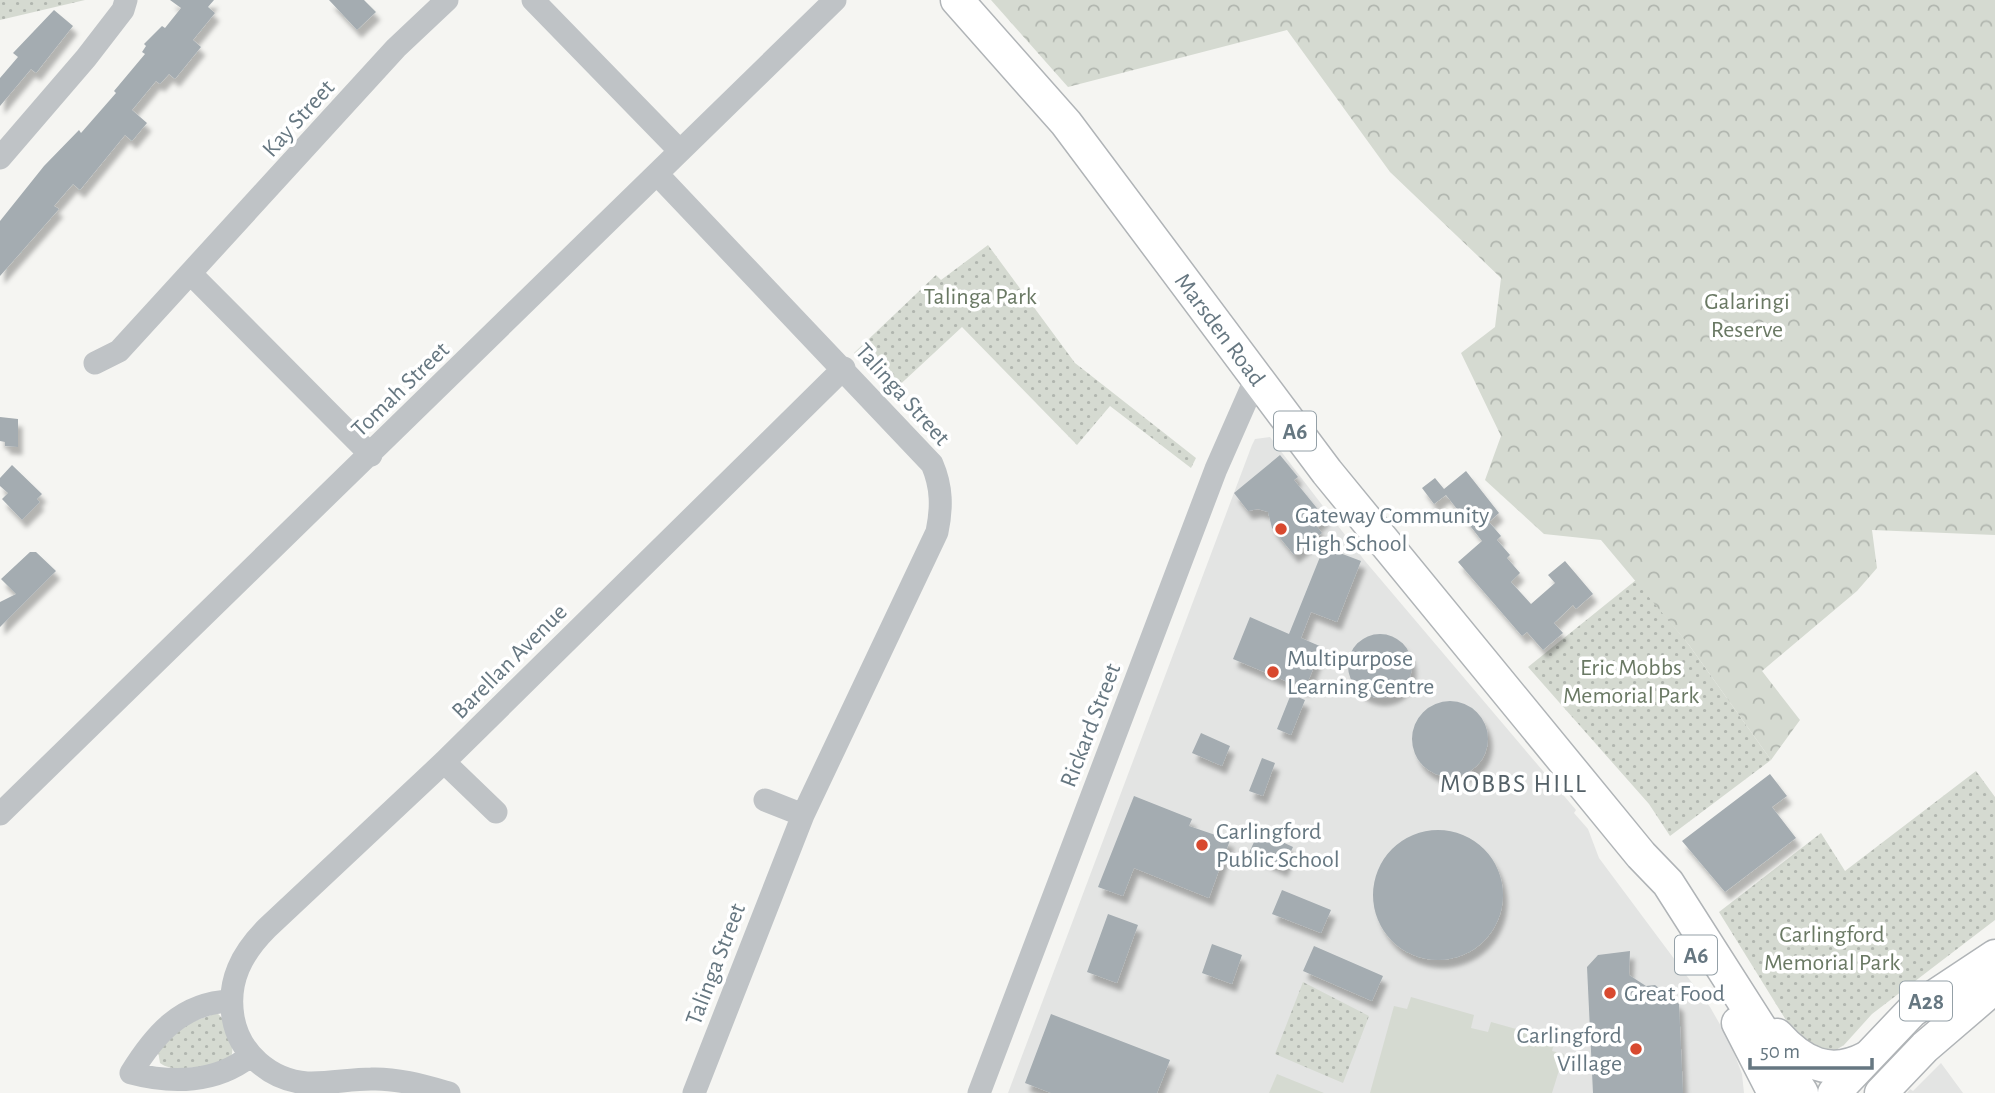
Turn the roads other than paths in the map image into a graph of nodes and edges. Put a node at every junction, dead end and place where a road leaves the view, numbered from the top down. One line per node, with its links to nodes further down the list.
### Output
1 (126, 0): 7 (street)
2 (447, 0): 9 (street, Kay Street)
3 (533, 0): 6 (street)
4 (835, 0): 6 (street, Tomah Street)
5 (957, 0): 12 (highway, Marsden Road / A6)
6 (680, 151): 8 (street, Tomah Street)
7 (0, 158)
8 (657, 174): 11 (street, Talinga Street); 13 (street, Tomah Street)
9 (191, 274): 10 (street, Kay Street); 13 (street)
10 (95, 363)
11 (844, 368): 14 (street, Barellan Avenue); 18 (street, Talinga Street)
12 (1256, 378): 19 (highway, Marsden Road / A6); 30 (street, Rickard Street)
13 (371, 455): 17 (street, Tomah Street)
14 (444, 762): 16 (street); 22 (street, Barellan Avenue)
15 (765, 800): 18 (street)
16 (496, 812)
17 (0, 814)
18 (803, 815): 29 (street, Talinga Street)
19 (1641, 855): 23 (highway, Marsden Road / A6); 25 (highway, Marsden Road / A6)
20 (1995, 956): 27 (highway, A28)
21 (1995, 988): 24 (highway, A28)
22 (230, 1002): 26 (street, Barellan Avenue); 26 (street)
23 (1752, 1014): 27 (highway); 33 (highway, Marsden Road / A6)
24 (1944, 1030): 35 (highway); 36 (highway, A28)
25 (1752, 1054): 31 (highway, A6); 32 (highway, Marsden Road / A6)
26 (250, 1056): 28 (street)
27 (1866, 1058): 34 (highway, A28)
28 (449, 1093)
29 (694, 1093)
30 (979, 1093)
31 (1756, 1093)
32 (1774, 1093)
33 (1802, 1093)
34 (1834, 1093)
35 (1861, 1093)
36 (1881, 1093)

